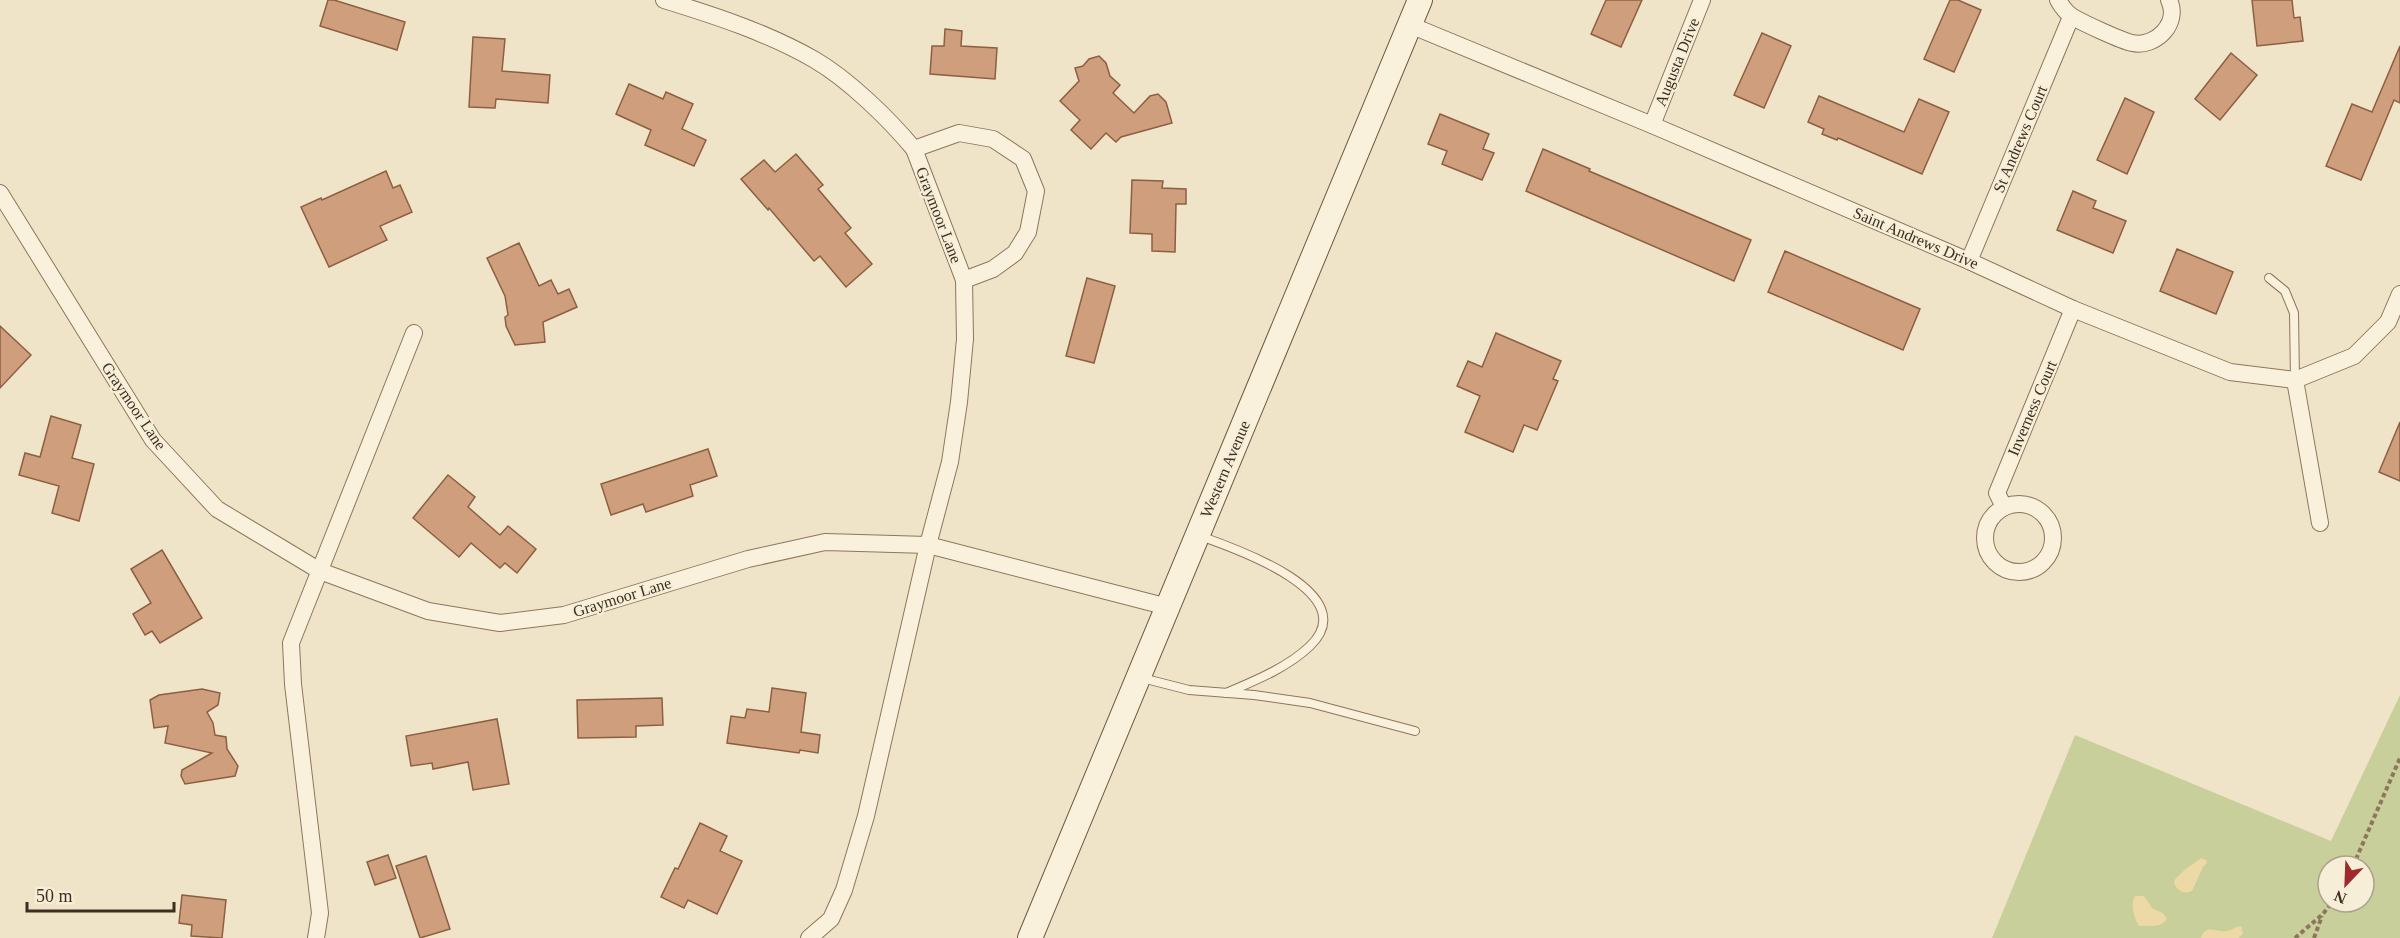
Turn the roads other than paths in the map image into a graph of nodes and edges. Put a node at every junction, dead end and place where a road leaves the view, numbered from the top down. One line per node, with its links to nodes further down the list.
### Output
1 (664, 0): 9 (street, Graymoor Lane)
2 (1420, 0): 7 (main road, Western Avenue)
3 (1702, 0): 8 (street, Augusta Drive)
4 (2058, 0): 6 (street)
5 (2169, 0): 6 (street)
6 (2071, 17): 11 (street, St Andrews Court)
7 (1410, 26): 8 (street, Saint Andrews Drive); 20 (main road, Western Avenue)
8 (1652, 125): 11 (street, Saint Andrews Drive)
9 (914, 150): 13 (street, Graymoor Lane); 13 (street, Graymoor Lane)
10 (0, 193): 22 (street, Graymoor Lane)
11 (1969, 261): 15 (street, Saint Andrews Drive)
12 (2269, 278): 17 (lane)
13 (964, 280): 21 (street, Graymoor Lane)
14 (2400, 294): 17 (street, Saint Andrews Drive)
15 (2073, 309): 17 (street, Saint Andrews Drive); 18 (street, Inverness Court)
16 (414, 333): 22 (street)
17 (2295, 380): 19 (street)
18 (2004, 507): 18 (street)
19 (2320, 523)
20 (1197, 535): 23 (main road, Western Avenue); 25 (lane)
21 (928, 545): 22 (street, Graymoor Lane); 23 (street, Graymoor Lane); 28 (street, Graymoor Lane)
22 (320, 571): 27 (street)
23 (1168, 607): 24 (main road, Western Avenue)
24 (1138, 677): 25 (lane); 29 (main road, Western Avenue)
25 (1226, 693): 26 (lane)
26 (1415, 731)
27 (316, 938)
28 (809, 938)
29 (1030, 938)

